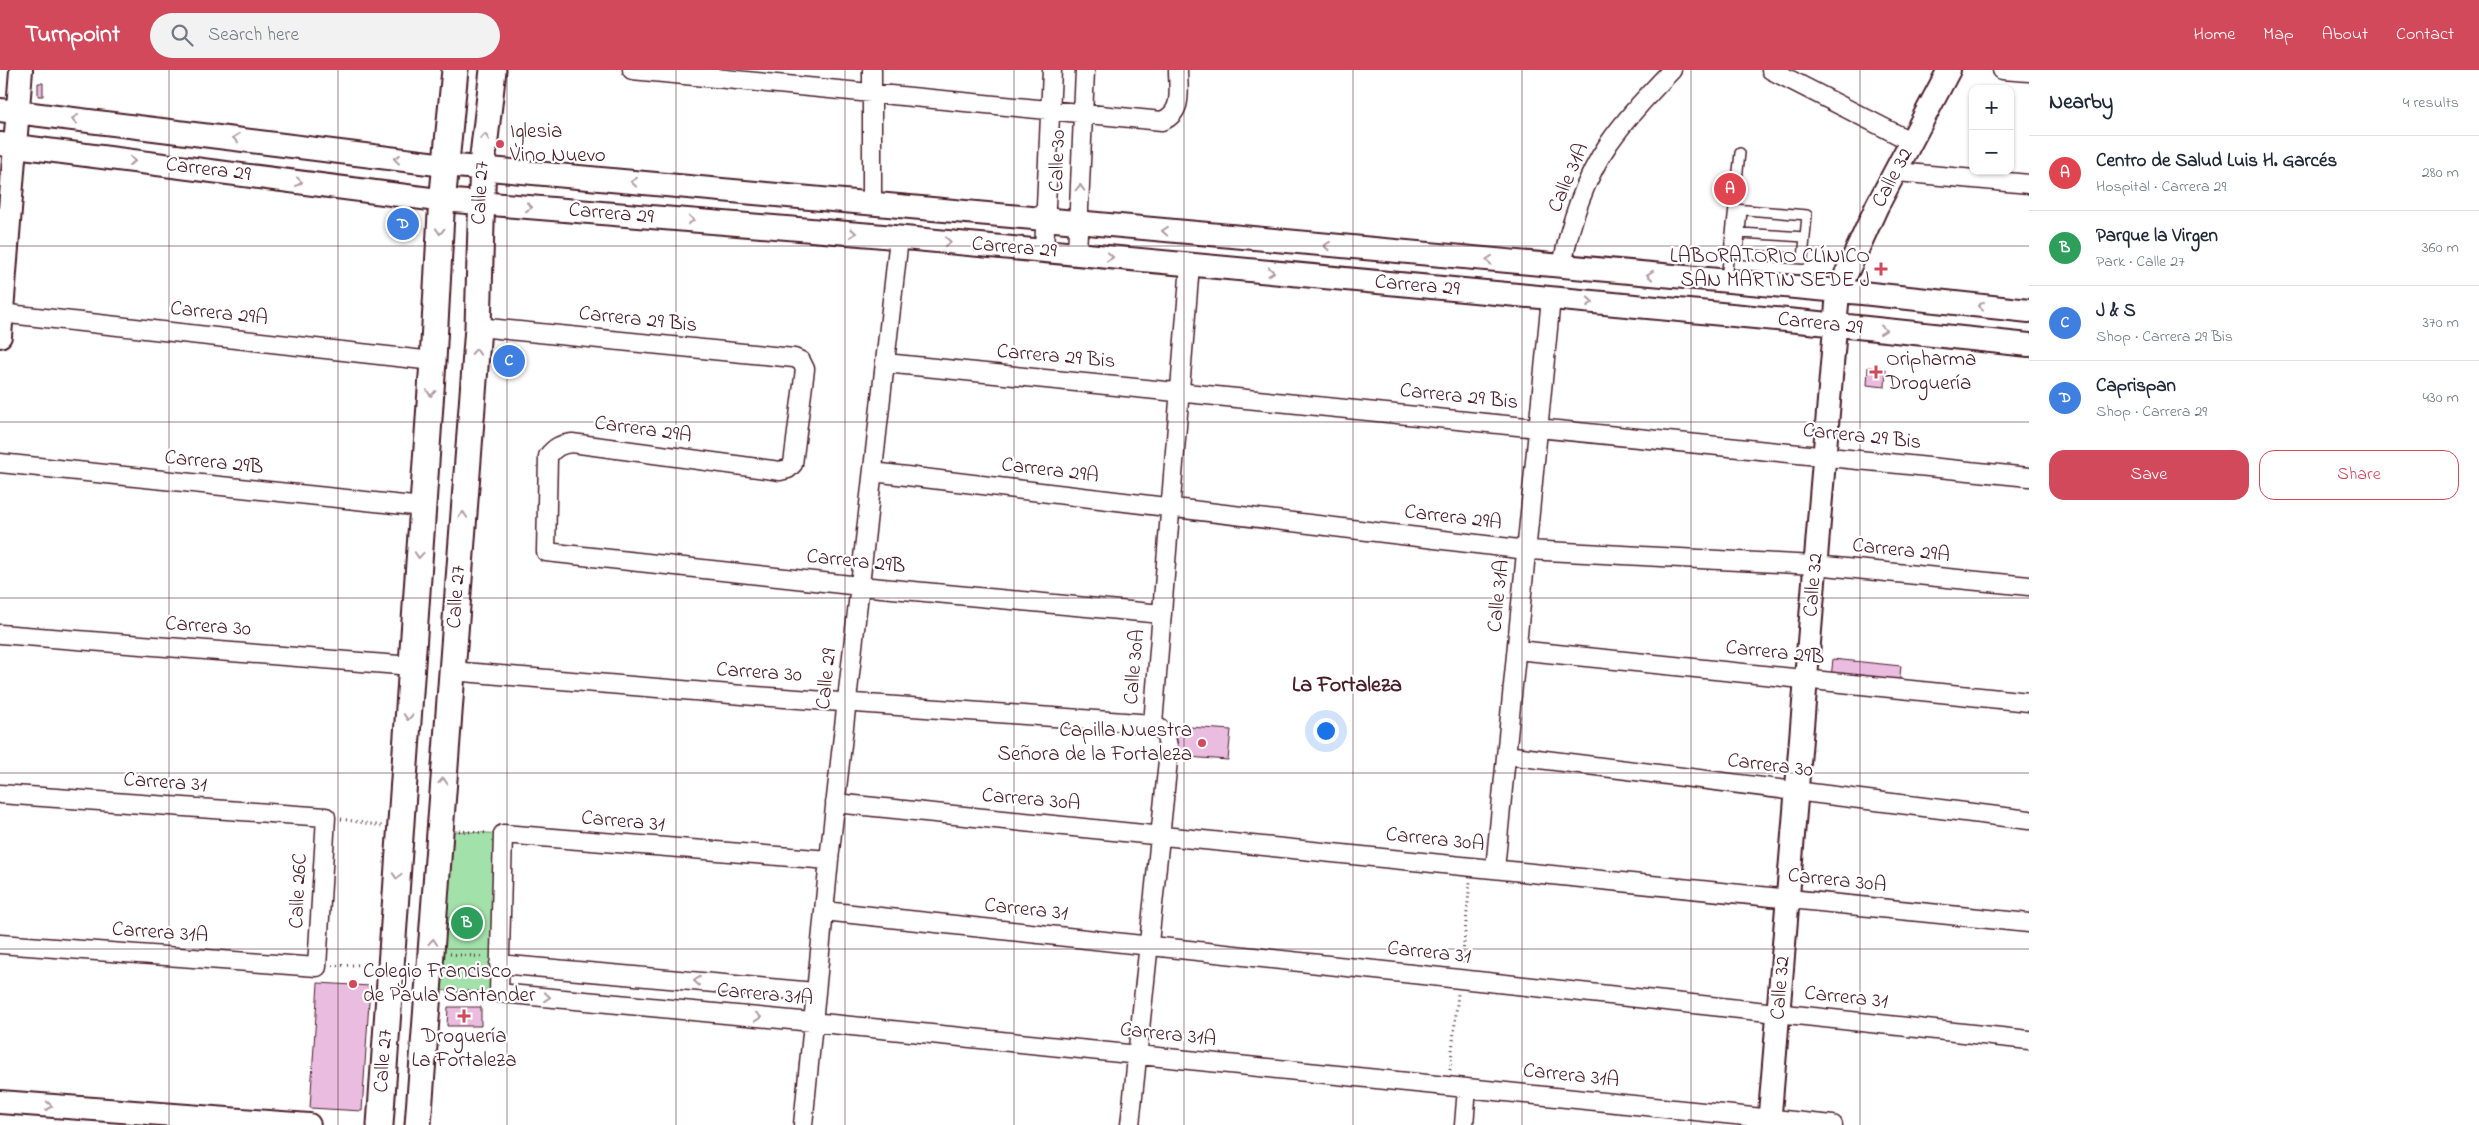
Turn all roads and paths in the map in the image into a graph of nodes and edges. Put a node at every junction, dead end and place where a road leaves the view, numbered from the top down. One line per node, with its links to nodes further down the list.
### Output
1 (20, 70): 17 (street)
2 (455, 70): 22 (main road, Calle 27)
3 (493, 70): 23 (main road, Calle 27, one-way to 3)
4 (632, 70): 13 (street)
5 (872, 70): 15 (street)
6 (1052, 70): 16 (street, Calle 30)
7 (1085, 70): 18 (street, Calle 30)
8 (1178, 70): 18 (street)
9 (1672, 70): 38 (street, Calle 31A)
10 (1771, 70): 19 (street)
11 (1949, 70): 19 (street, Calle 32)
12 (2002, 70): 14 (street)
13 (678, 72): 15 (street)
14 (2029, 72)
15 (872, 93): 16 (street); 28 (street)
16 (1049, 110): 18 (street); 30 (street, Calle 30)
17 (8, 111): 20 (street); 22 (street, Carrera 29, one-way to 17)
18 (1083, 113): 31 (street, Calle 30, one-way to 18)
19 (1912, 142): 24 (street, Calle 32)
20 (7, 145): 26 (street, Carrera 29, one-way to 26); 43 (street)
21 (1740, 153): 29 (lane)
22 (445, 165): 23 (street, Carrera 29); 26 (main road, Calle 27)
23 (482, 168): 27 (main road, Calle 27); 28 (street, Carrera 29, one-way to 23)
24 (1896, 172): 25 (street); 40 (street, Calle 32)
25 (2029, 184)
26 (442, 200): 27 (street, Carrera 29); 48 (main road, Calle 27, one-way to 48)
27 (480, 203): 34 (street, Carrera 29, one-way to 34); 45 (main road, Calle 27)
28 (872, 204): 30 (street, Carrera 29)
29 (1738, 209): 32 (lane); 33 (lane); 39 (lane)
30 (1045, 220): 31 (street, Carrera 29); 35 (street, Calle 30)
31 (1078, 223): 36 (street, Calle 30); 38 (street, Carrera 29, one-way to 31)
32 (1740, 234): 33 (lane); 33 (lane)
33 (1805, 237)
34 (899, 238): 35 (street, Carrera 29, one-way to 35); 49 (street, Calle 29)
35 (1044, 251): 36 (street, Carrera 29)
36 (1077, 254): 37 (street, Carrera 29, one-way to 37)
37 (1190, 265): 41 (street, Carrera 29, one-way to 41); 50 (street, Calle 30A)
38 (1562, 267): 39 (street, Carrera 29, one-way to 38)
39 (1726, 281): 40 (street, Carrera 29)
40 (1838, 292): 42 (street, Carrera 29, one-way to 40); 44 (street, Calle 32)
41 (1551, 298): 44 (street, Carrera 29, one-way to 44); 51 (street, Calle 31A)
42 (2029, 311)
43 (1, 313): 46 (street); 48 (street, Carrera 29A)
44 (1835, 325): 47 (street, Carrera 29, one-way to 47); 52 (street, Calle 32)
45 (478, 327): 54 (street, Carrera 29 Bis); 68 (main road, Calle 27, one-way to 45)
46 (0, 336)
47 (2029, 345)
48 (433, 361): 57 (main road, Calle 27, one-way to 57)
49 (885, 363): 50 (street, Carrera 29 Bis); 55 (street, Calle 29)
50 (1180, 391): 51 (street, Carrera 29 Bis); 58 (street, Calle 30A)
51 (1538, 428): 52 (street, Carrera 29 Bis); 59 (street, Calle 31A)
52 (1824, 456): 56 (street, Carrera 29 Bis); 61 (street, Calle 32)
53 (0, 463): 57 (street, Carrera 29B)
54 (793, 464): 60 (street, Carrera 29A)
55 (873, 472): 58 (street, Carrera 29A); 62 (street, Calle 29)
56 (2029, 477)
57 (423, 507): 67 (main road, Calle 27, one-way to 67)
58 (1170, 508): 59 (street, Carrera 29A); 64 (street, Calle 30A)
59 (1526, 550): 61 (street, Carrera 29A); 66 (street, Calle 31A)
60 (546, 552): 62 (street, Carrera 29B)
61 (1815, 565): 63 (street, Carrera 29A); 69 (street, Calle 32)
62 (860, 586): 64 (street, Carrera 29B); 70 (street, Calle 29)
63 (2029, 586)
64 (1162, 614): 72 (street, Calle 30A)
65 (0, 634): 67 (street, Carrera 30)
66 (1516, 650): 69 (street, Carrera 29B); 73 (street, Calle 31A)
67 (412, 666): 103 (main road, Calle 27, one-way to 103)
68 (451, 671): 70 (street, Carrera 30); 88 (main road, Calle 27, one-way to 68)
69 (1806, 679): 71 (street, Carrera 29B); 74 (street, Calle 32)
70 (847, 701): 72 (street, Carrera 30); 76 (street, Calle 29)
71 (2029, 702)
72 (1153, 724): 80 (street, Calle 30A)
73 (1506, 754): 74 (street, Carrera 30); 82 (street, Calle 31A)
74 (1797, 792): 78 (street, Carrera 30); 83 (street, Calle 32)
75 (0, 794): 77 (street, Carrera 31)
76 (836, 803): 80 (street, Carrera 30A); 81 (street, Calle 29)
77 (326, 817): 79 (path); 91 (street, Calle 26C)
78 (2029, 820)
79 (388, 827)
80 (1162, 835): 82 (street, Carrera 30A); 87 (street, Calle 30A)
81 (829, 860): 84 (street, Calle 29); 89 (street, Carrera 31)
82 (1495, 869): 83 (street, Carrera 30A)
83 (1788, 898): 85 (street, Carrera 30A); 95 (street, Calle 32)
84 (824, 911): 87 (street, Carrera 31); 93 (street, Calle 29)
85 (2029, 922)
86 (0, 944): 91 (street, Carrera 31A)
87 (1150, 946): 95 (street, Carrera 31); 98 (street, Calle 30A)
88 (432, 953): 89 (path); 92 (main road, Calle 27)
89 (499, 961): 93 (street, Carrera 31A, one-way to 89); 94 (street)
90 (379, 963): 91 (path)
91 (317, 967)
92 (429, 990): 94 (path); 104 (main road, Calle 27)
93 (815, 992): 96 (street, Calle 29)
94 (499, 993): 96 (street, Carrera 31A, one-way to 96)
95 (1778, 1013): 97 (street, Carrera 31); 101 (street, Calle 32)
96 (812, 1022): 98 (street, Carrera 31A); 105 (street, Calle 29)
97 (2029, 1040)
98 (1139, 1055): 99 (street, Carrera 31A); 106 (street, Calle 30A)
99 (1467, 1088): 101 (street, Carrera 31A); 107 (street)
100 (0, 1102): 102 (street, one-way to 102)
101 (1770, 1122): 108 (street, Carrera 31A)
102 (309, 1125)
103 (380, 1125)
104 (418, 1125)
105 (803, 1125)
106 (1130, 1125)
107 (1464, 1125)
108 (1833, 1125)

